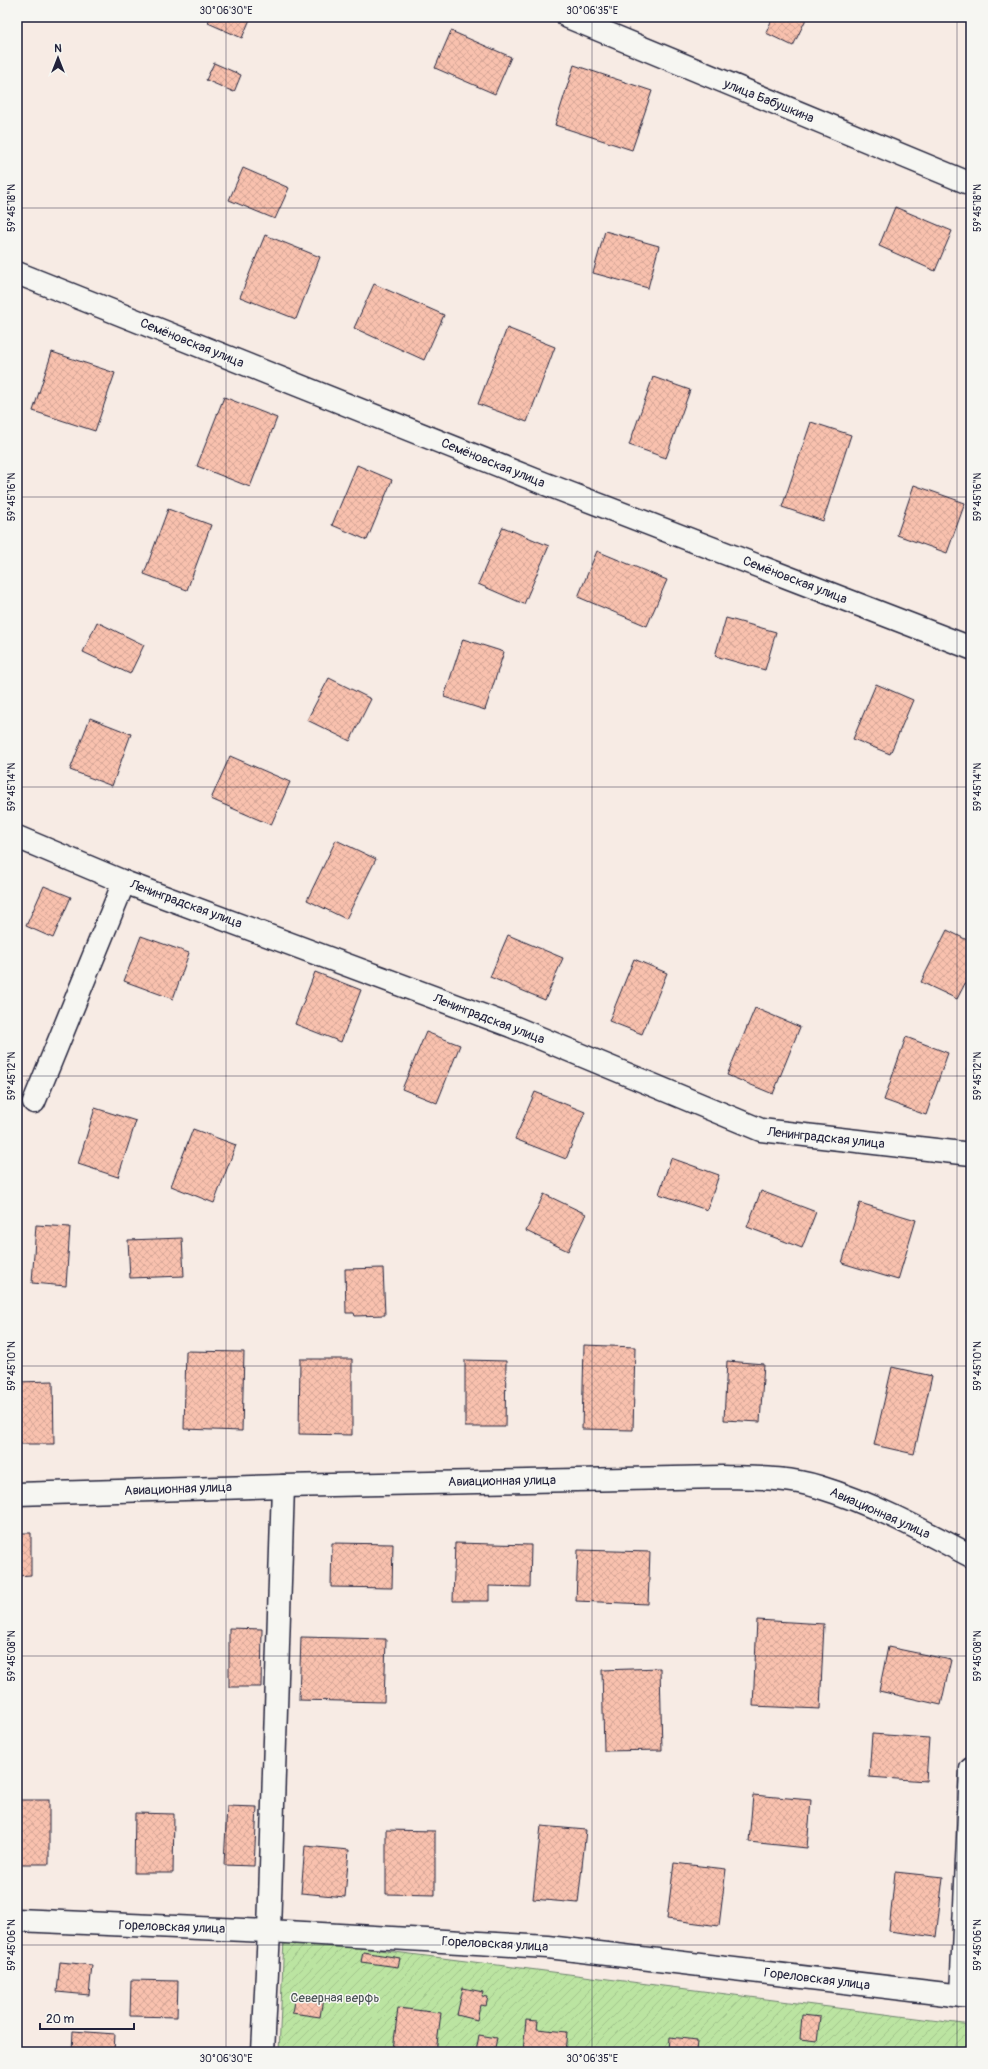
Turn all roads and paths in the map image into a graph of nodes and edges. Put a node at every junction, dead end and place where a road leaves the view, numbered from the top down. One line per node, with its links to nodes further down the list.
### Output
1 (568, 17): 2 (street, улица Бабушкина)
2 (971, 184)
3 (17, 272): 4 (street, Семёновская улица)
4 (971, 648)
5 (17, 837): 6 (street, Ленинградская улица)
6 (124, 882): 7 (street); 8 (street, Ленинградская улица)
7 (34, 1102)
8 (971, 1154)
9 (283, 1486): 10 (street, Авиационная улица); 11 (street, Авиационная улица); 14 (street)
10 (17, 1494)
11 (971, 1556)
12 (971, 1768): 15 (street)
13 (17, 1920): 14 (street, Гореловская улица)
14 (269, 1931): 15 (street, Гореловская улица); 16 (street)
15 (966, 1997)
16 (263, 2052)

